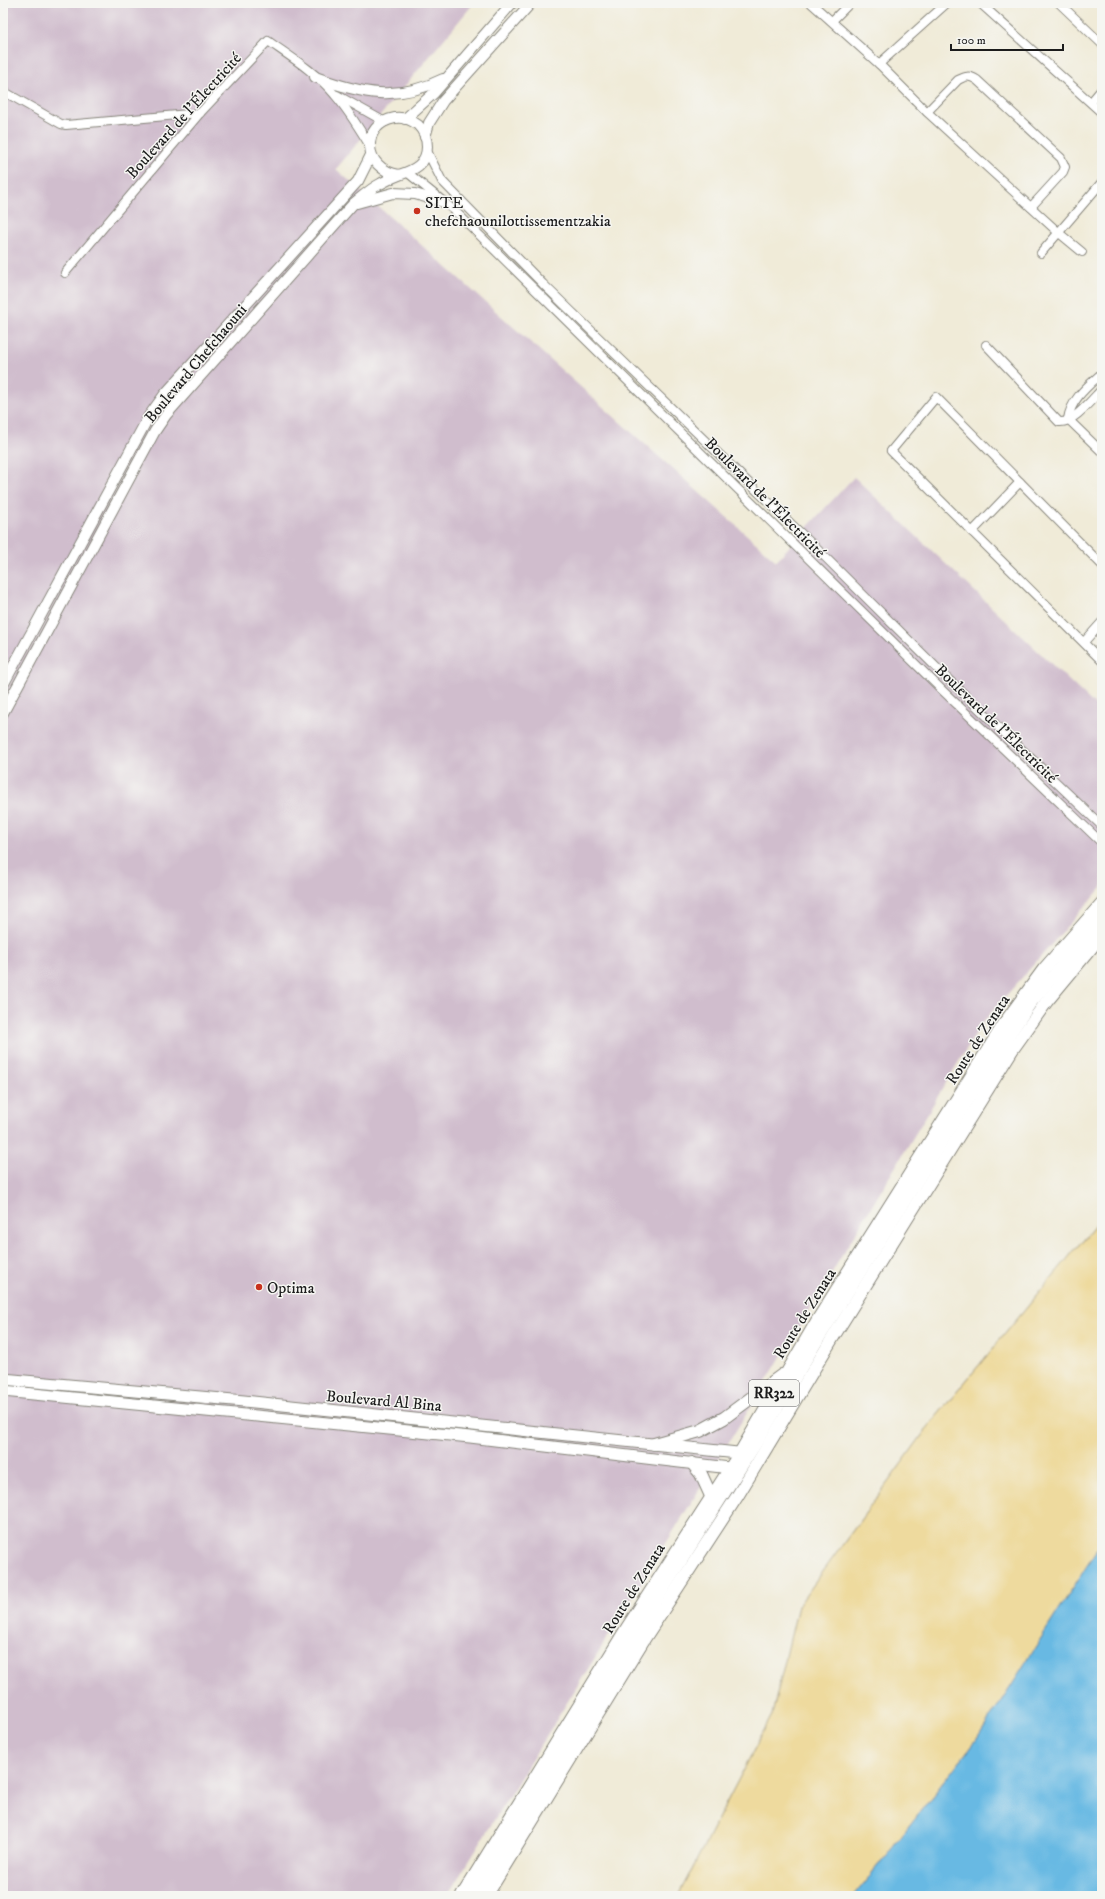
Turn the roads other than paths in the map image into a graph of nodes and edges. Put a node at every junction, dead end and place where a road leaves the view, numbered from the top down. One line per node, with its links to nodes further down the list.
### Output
1 (512, 3): 12 (street)
2 (531, 3): 22 (street)
3 (811, 3): 8 (street)
4 (850, 3): 8 (street)
5 (947, 3): 10 (street)
6 (980, 3): 16 (street)
7 (1059, 3): 9 (street)
8 (832, 21): 10 (street)
9 (1102, 44)
10 (878, 64): 17 (street)
11 (315, 77): 12 (street); 15 (street, Boulevard de l'Électricité); 18 (street, Boulevard de l'Électricité)
12 (447, 78): 20 (street)
13 (1102, 89): 16 (street)
14 (3, 91): 18 (street)
15 (334, 94): 21 (street, Boulevard de l'Électricité); 23 (street, Boulevard de l'Électricité)
16 (1091, 102): 19 (street)
17 (927, 112): 29 (street); 29 (street)
18 (200, 113): 33 (street, Boulevard de l'Électricité)
19 (1102, 113)
20 (405, 119): 21 (street); 22 (street)
21 (385, 122): 23 (street, Boulevard Chefchaouni)
22 (425, 137): 24 (street)
23 (371, 151): 25 (street); 45 (street, Boulevard Chefchaouni)
24 (427, 151): 25 (street, Boulevard Chefchaouni); 47 (street, Boulevard de l'Électricité)
25 (404, 174): 27 (street, Boulevard de l'Électricité); 28 (street, Boulevard Chefchaouni)
26 (1102, 182): 30 (street)
27 (443, 202): 28 (street); 48 (street, Boulevard de l'Électricité)
28 (353, 204): 46 (street, Boulevard Chefchaouni)
29 (1031, 207): 30 (street)
30 (1059, 233): 31 (street); 32 (street)
31 (1082, 252)
32 (1041, 253)
33 (65, 273)
34 (986, 345): 37 (street)
35 (1102, 373): 37 (street)
36 (1102, 389): 37 (street)
37 (1068, 419): 38 (street)
38 (1102, 452)
39 (1020, 482): 40 (street); 40 (street); 41 (street)
40 (972, 532): 43 (street)
41 (1102, 565)
42 (1102, 622): 43 (street)
43 (1084, 642): 44 (street)
44 (1102, 661)
45 (3, 685)
46 (3, 713)
47 (1102, 826)
48 (1102, 843)
49 (1102, 903): 53 (main road, Route de Zenata / RR322)
50 (1102, 909): 57 (main road, Route de Zenata / RR322)
51 (1102, 918): 57 (main road, Route de Zenata / RR322)
52 (1102, 935): 58 (main road, RR322)
53 (786, 1372): 56 (main road); 57 (main road, Route de Zenata / RR322)
54 (3, 1379): 56 (main road, Boulevard Al Bina)
55 (3, 1391): 59 (main road, Boulevard Al Bina)
56 (654, 1444): 57 (main road, Boulevard Al Bina)
57 (744, 1453): 58 (main road, Boulevard Al Bina); 60 (main road, Route de Zenata / RR322)
58 (762, 1455): 61 (main road, RR322)
59 (692, 1463): 60 (main road, Boulevard Al Bina); 62 (main road)
60 (735, 1468): 61 (main road, Boulevard Al Bina); 62 (main road, Route de Zenata / RR322); 64 (main road, Route de Zenata / RR322); 65 (main road, Route de Zenata / RR322)
61 (752, 1472): 66 (main road, RR322)
62 (711, 1496): 63 (main road, Route de Zenata / RR322)
63 (462, 1896)
64 (467, 1896)
65 (474, 1896)
66 (486, 1896)

